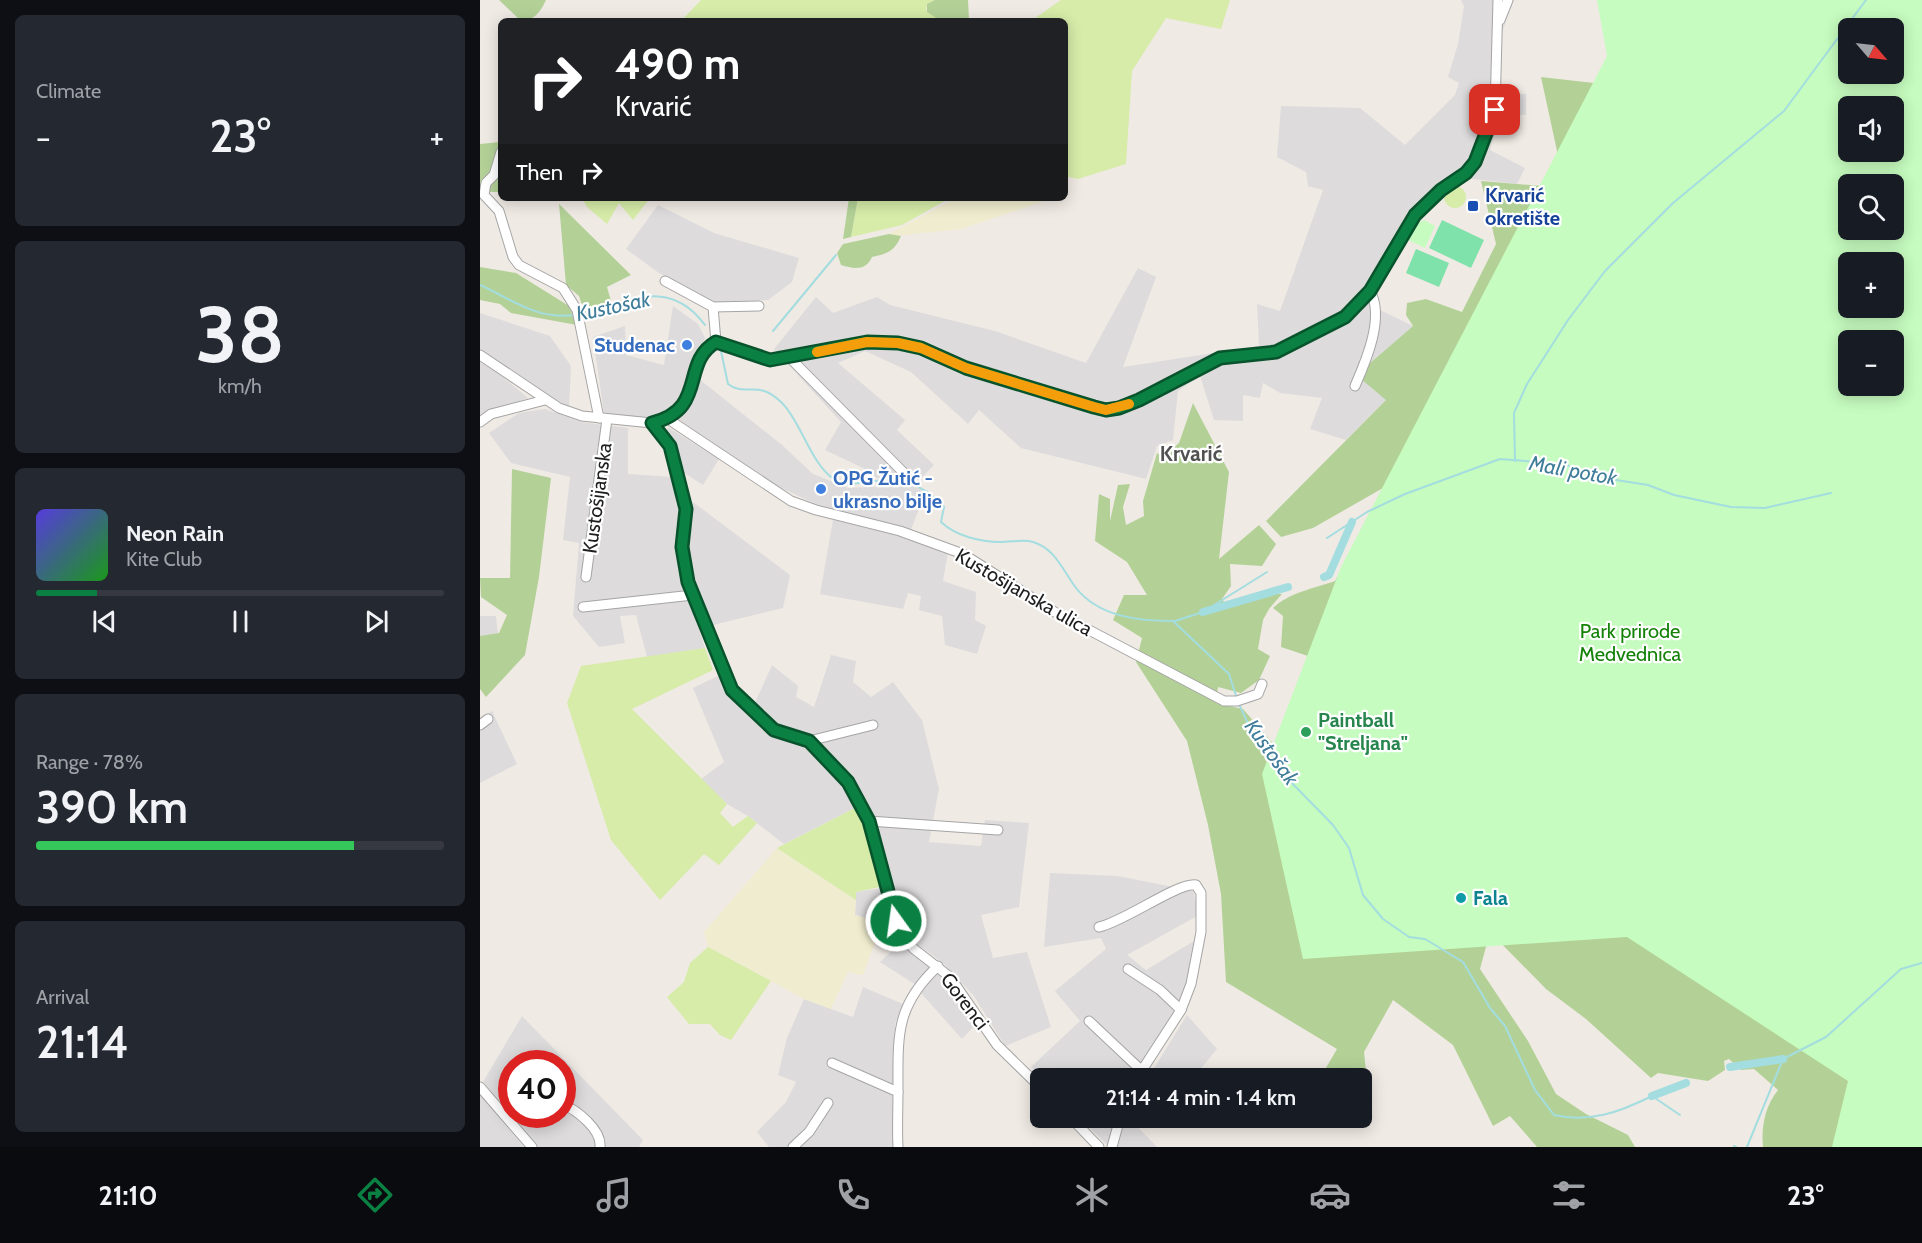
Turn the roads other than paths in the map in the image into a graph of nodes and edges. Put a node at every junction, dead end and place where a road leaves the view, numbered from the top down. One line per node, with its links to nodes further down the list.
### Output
1 (1498, 0): 3 (street)
2 (1508, 0): 3 (street)
3 (1498, 21): 6 (street)
4 (498, 162): 14 (street, Kustošijanska)
5 (665, 281): 8 (street)
6 (1370, 291): 11 (street); 12 (street)
7 (759, 306): 8 (street)
8 (713, 307): 9 (street)
9 (716, 342): 11 (street); 15 (street)
10 (480, 355): 13 (street)
11 (790, 358): 18 (street)
12 (1355, 386)
13 (545, 400): 14 (street); 16 (street)
14 (603, 419): 17 (street); 19 (street, Kustošijanska)
15 (668, 419): 17 (street); 22 (street, Kustošijanska ulica)
16 (480, 422)
17 (652, 423): 20 (street, Gorenci)
18 (904, 474)
19 (586, 577)
20 (693, 595): 21 (street); 24 (street, Gorenci)
21 (583, 607)
22 (1262, 684)
23 (873, 725): 24 (street)
24 (809, 741): 25 (street, Gorenci)
25 (869, 821): 26 (street); 28 (street, Gorenci)
26 (998, 830)
27 (1099, 927): 30 (street)
28 (938, 966): 35 (street, Gorenci); 37 (street)
29 (1128, 969): 30 (street)
30 (1181, 1010): 34 (street)
31 (1089, 1021): 33 (street)
32 (832, 1062): 37 (street)
33 (1133, 1068)
34 (1143, 1068)
35 (1030, 1078)
36 (481, 1089): 43 (street)
37 (898, 1092): 46 (street)
38 (828, 1103): 45 (street)
39 (576, 1114): 44 (street)
40 (1080, 1128): 47 (street)
41 (1118, 1128): 42 (street)
42 (1114, 1146)
43 (532, 1147)
44 (600, 1147)
45 (793, 1147)
46 (898, 1147)
47 (1098, 1147)

